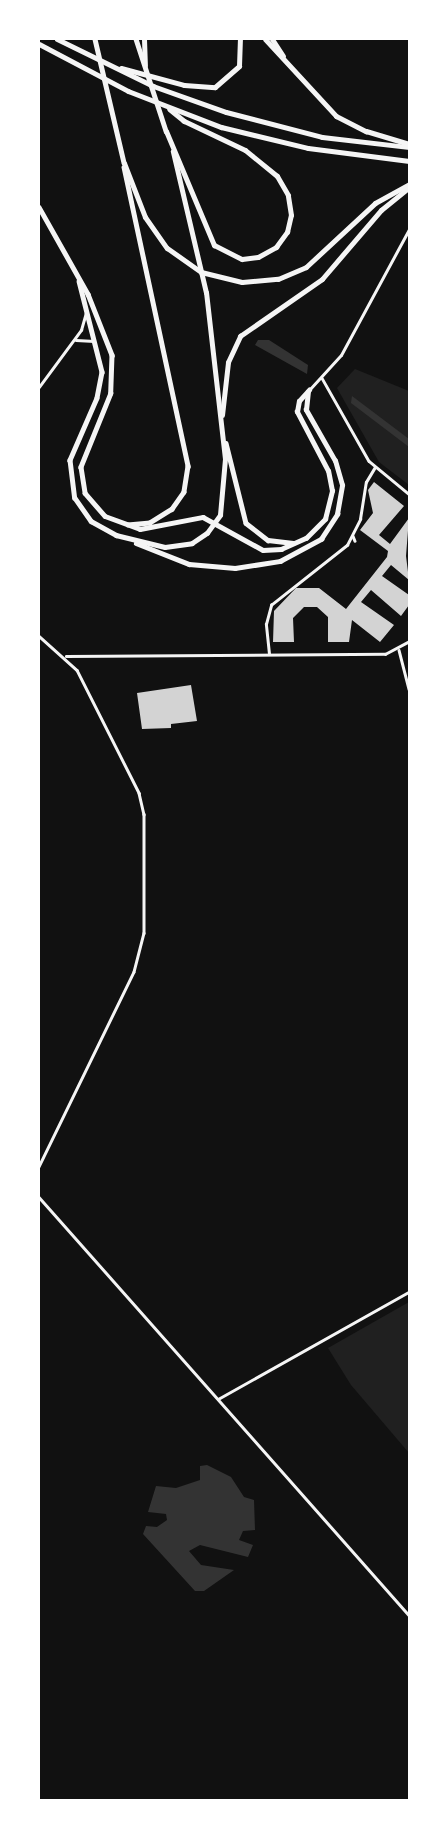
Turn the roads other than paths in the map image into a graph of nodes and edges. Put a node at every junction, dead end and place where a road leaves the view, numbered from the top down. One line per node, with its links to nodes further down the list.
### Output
1 (59, 39): 9 (highway)
2 (95, 39): 17 (main road)
3 (136, 39): 10 (main road)
4 (144, 39): 10 (highway)
5 (240, 39): 9 (highway)
6 (265, 39): 11 (highway)
7 (272, 39): 11 (highway)
8 (39, 44): 12 (highway)
9 (102, 63): 15 (highway)
10 (145, 66): 13 (main road)
11 (298, 77): 14 (highway)
12 (170, 108): 13 (highway); 16 (highway)
13 (165, 128): 28 (main road)
14 (409, 144)
15 (409, 148)
16 (409, 161)
17 (124, 163): 18 (highway); 32 (main road)
18 (409, 185): 28 (highway)
19 (39, 207): 21 (main road)
20 (409, 229): 25 (street)
21 (79, 280): 22 (main road); 32 (main road)
22 (86, 312): 23 (main road); 24 (street)
23 (97, 344): 24 (street); 34 (main road)
24 (71, 345): 26 (street)
25 (322, 378): 27 (street); 30 (street)
26 (39, 387)
27 (309, 390): 34 (main road); 37 (main road)
28 (222, 415): 29 (main road)
29 (222, 426): 33 (main road); 37 (main road)
30 (375, 468): 31 (street); 35 (street)
31 (409, 494)
32 (110, 519): 33 (main road)
33 (215, 524): 34 (main road); 37 (main road)
34 (122, 536)
35 (353, 536): 36 (street); 38 (street); 42 (street)
36 (358, 537)
37 (306, 538)
38 (356, 541)
39 (39, 636): 43 (street)
40 (409, 642): 41 (street)
41 (399, 650): 42 (street); 44 (street)
42 (268, 654): 43 (street)
43 (64, 656): 45 (street)
44 (409, 689)
45 (39, 1166)
46 (39, 1198): 48 (street)
47 (409, 1292): 48 (street)
48 (218, 1399): 49 (street)
49 (409, 1614)

